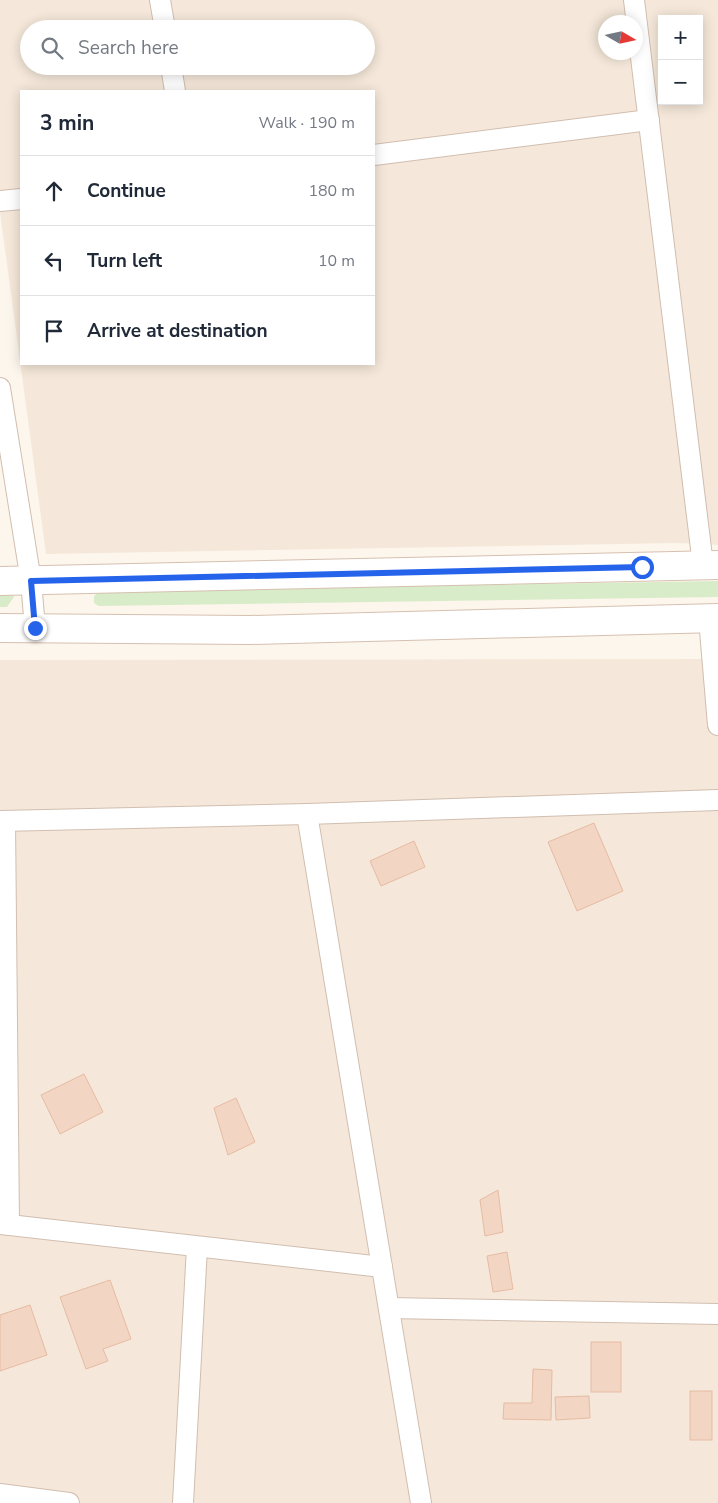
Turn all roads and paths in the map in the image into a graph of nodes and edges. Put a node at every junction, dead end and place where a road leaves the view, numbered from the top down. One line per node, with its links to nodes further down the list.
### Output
1 (160, 0): 3 (street)
2 (634, 0): 6 (street)
3 (163, 20)
4 (171, 75): 5 (street)
5 (174, 90)
6 (649, 120): 7 (street); 11 (street)
7 (375, 155)
8 (20, 199): 9 (street)
9 (0, 202)
10 (0, 388): 13 (street)
11 (710, 565): 13 (main road)
12 (0, 581): 13 (main road)
13 (31, 581): 16 (street)
14 (714, 619): 16 (main road); 17 (street)
15 (0, 628): 16 (main road)
16 (35, 628)
17 (718, 725)
18 (718, 800): 19 (street)
19 (307, 814): 20 (street); 23 (street)
20 (3, 821): 21 (street)
21 (5, 1225): 22 (street)
22 (197, 1247): 23 (street); 28 (street)
23 (382, 1267): 24 (street)
24 (389, 1308): 25 (street); 29 (street)
25 (718, 1314)
26 (0, 1494): 27 (street)
27 (69, 1503)
28 (183, 1503)
29 (421, 1503)

